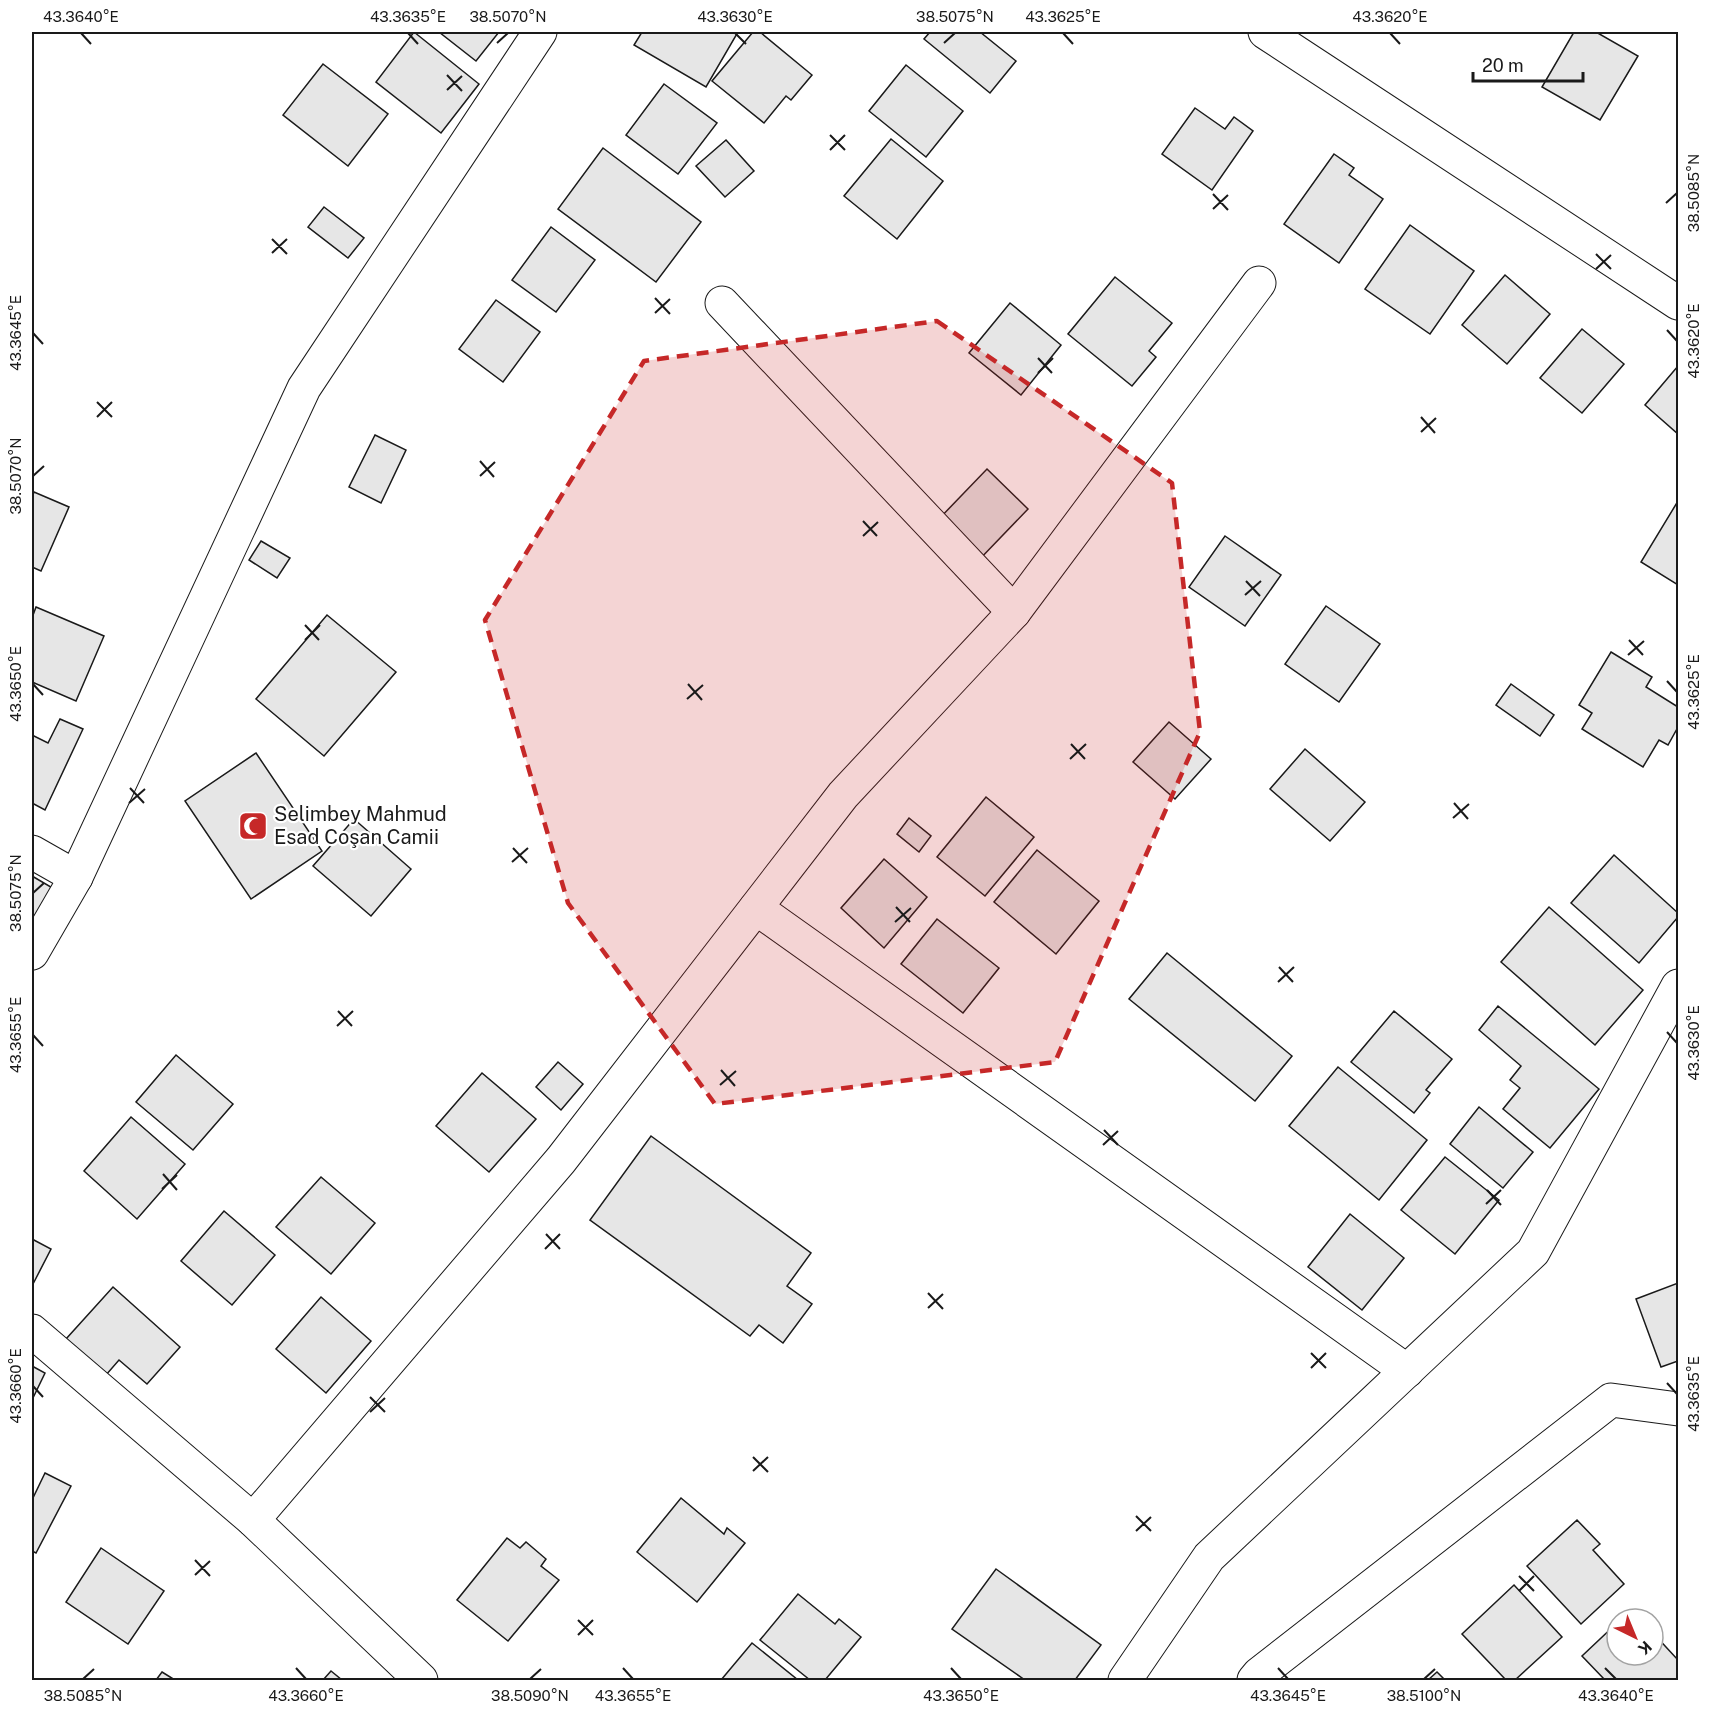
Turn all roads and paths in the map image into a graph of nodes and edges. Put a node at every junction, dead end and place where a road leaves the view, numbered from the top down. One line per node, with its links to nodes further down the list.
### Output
1 (540, 32): 8 (street)
2 (1265, 32): 5 (street)
3 (1259, 283): 6 (street)
4 (722, 303): 6 (street)
5 (1678, 303)
6 (1014, 612): 9 (street)
7 (32, 852): 8 (street)
8 (76, 877): 10 (street)
9 (756, 908): 13 (street); 15 (street)
10 (32, 953)
11 (1678, 986): 13 (street)
12 (32, 1331): 15 (street)
13 (1407, 1371): 17 (street)
14 (1678, 1409): 18 (street)
15 (253, 1520): 16 (street)
16 (421, 1680)
17 (1125, 1680)
18 (1254, 1680)

